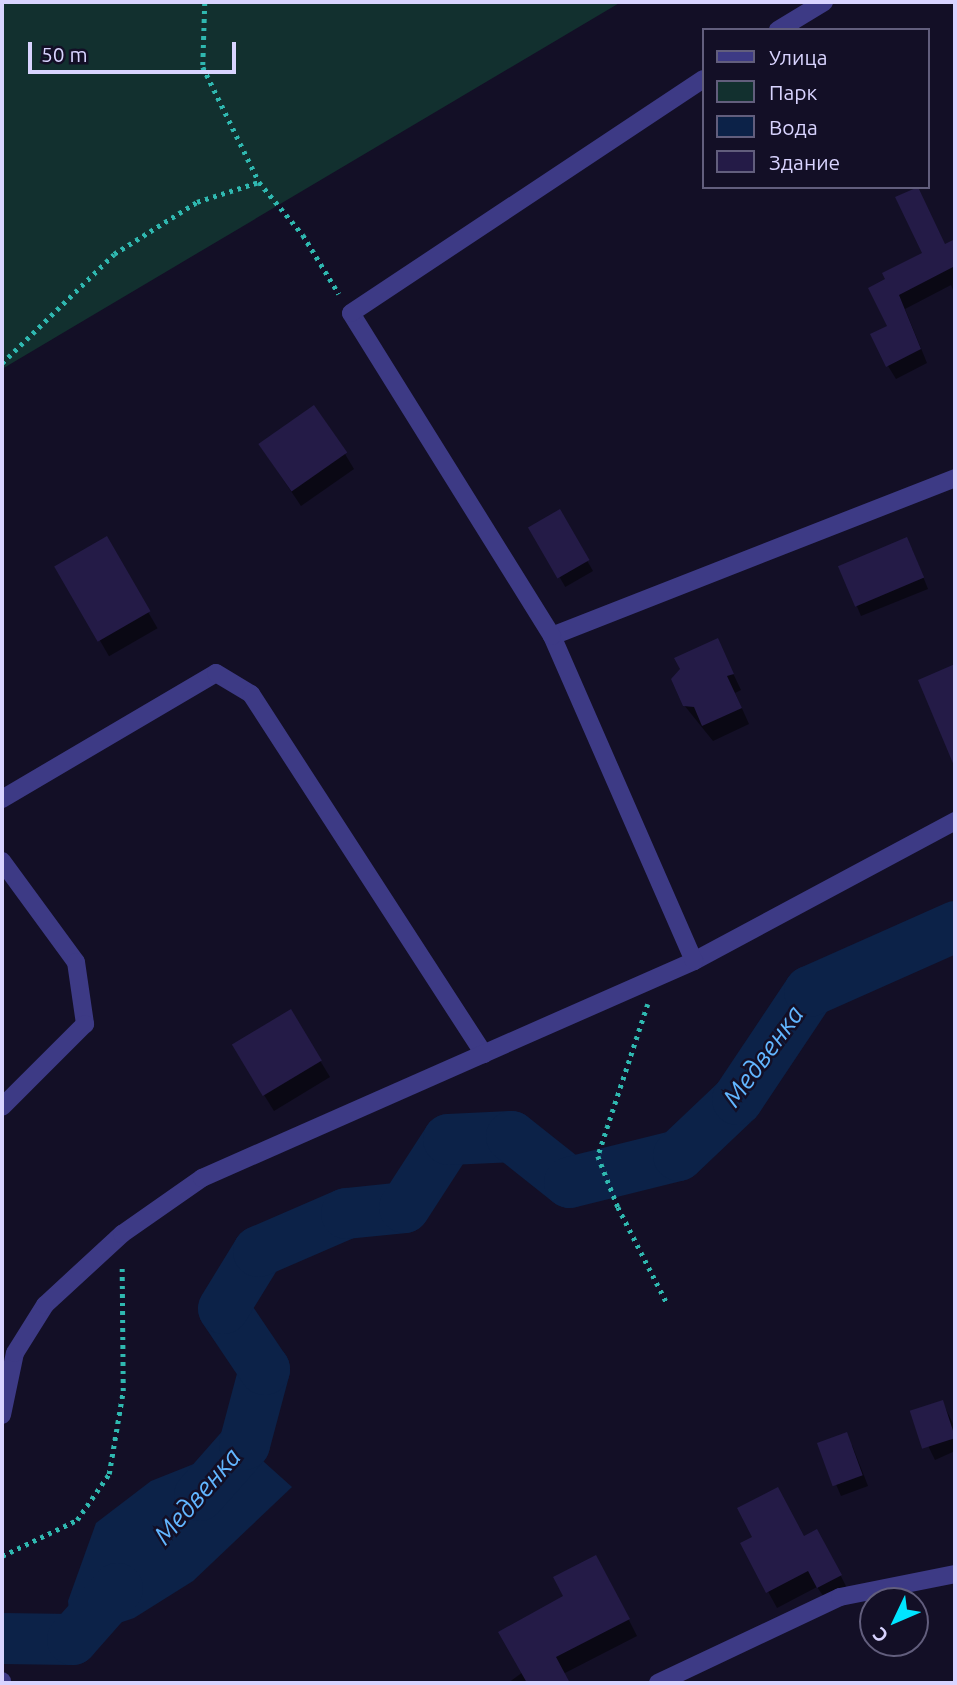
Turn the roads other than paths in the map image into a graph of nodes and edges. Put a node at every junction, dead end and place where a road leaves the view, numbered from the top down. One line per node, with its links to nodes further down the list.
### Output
1 (824, 2): 2 (street)
2 (781, 28)
3 (702, 80): 5 (street)
4 (955, 478): 5 (street)
5 (552, 636): 9 (street)
6 (2, 799): 10 (street)
7 (955, 821): 9 (street)
8 (2, 861): 11 (street)
9 (694, 961): 10 (street)
10 (484, 1054): 12 (street)
11 (2, 1107)
12 (2, 1415)
13 (955, 1574): 14 (street)
14 (658, 1683)

